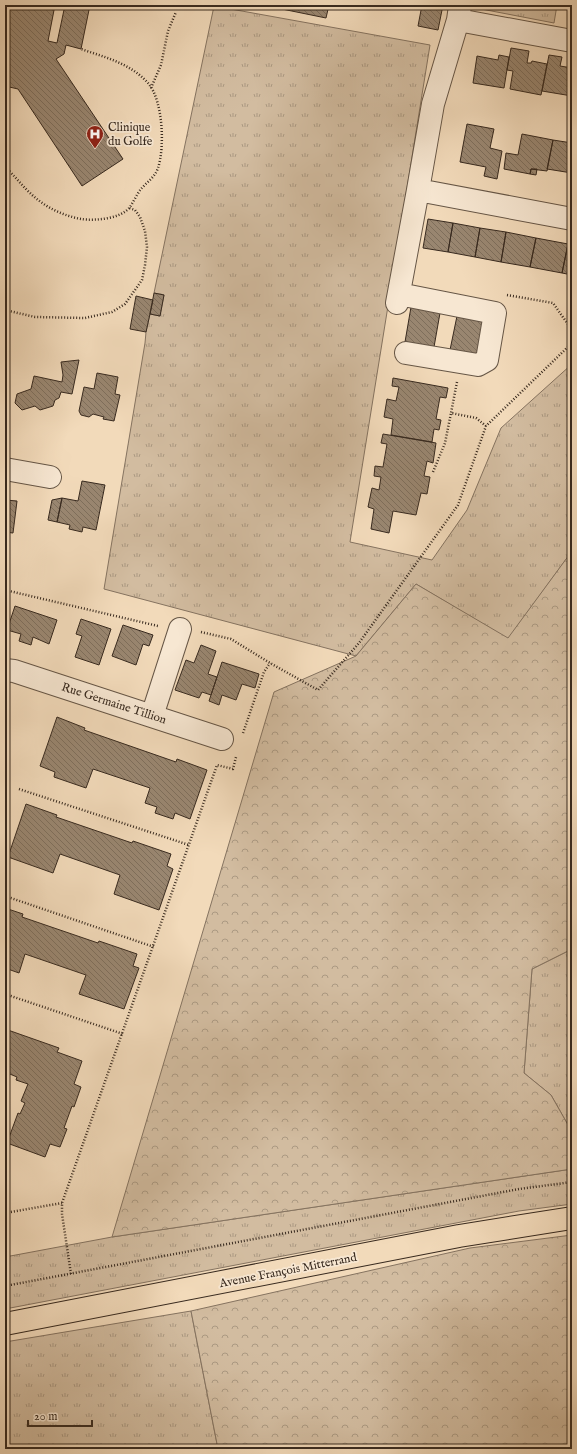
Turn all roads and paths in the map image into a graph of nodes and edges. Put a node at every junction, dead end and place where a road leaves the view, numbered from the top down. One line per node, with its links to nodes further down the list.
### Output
1 (176, 12): 6 (path)
2 (459, 12): 3 (street); 9 (street)
3 (572, 41)
4 (81, 49): 6 (path)
5 (9, 87): 7 (path)
6 (151, 89): 10 (path)
7 (5, 130)
8 (5, 167): 10 (path)
9 (418, 190): 11 (street); 15 (street)
10 (129, 208): 12 (path)
11 (572, 219)
12 (5, 310)
13 (572, 343): 17 (path)
14 (406, 353): 15 (street)
15 (460, 362): 16 (path)
16 (452, 413): 17 (path); 19 (path)
17 (486, 426): 23 (path)
18 (5, 469): 20 (street)
19 (433, 472)
20 (50, 477)
21 (5, 590): 22 (path)
22 (180, 629): 23 (path); 25 (street)
23 (270, 663): 26 (path)
24 (5, 670): 25 (street, Rue Germaine Tillion)
25 (152, 716): 26 (street, Rue Germaine Tillion)
26 (232, 737)
27 (236, 756): 29 (path)
28 (19, 789): 29 (path)
29 (189, 845): 31 (path)
30 (5, 896): 31 (path)
31 (154, 947): 33 (path)
32 (5, 994): 33 (path)
33 (123, 1034): 35 (path)
34 (572, 1182): 38 (path)
35 (62, 1203): 36 (path); 38 (path)
36 (5, 1213)
37 (572, 1218): 40 (main road, Avenue François Mitterrand)
38 (71, 1274): 39 (path)
39 (5, 1286)
40 (5, 1324)

